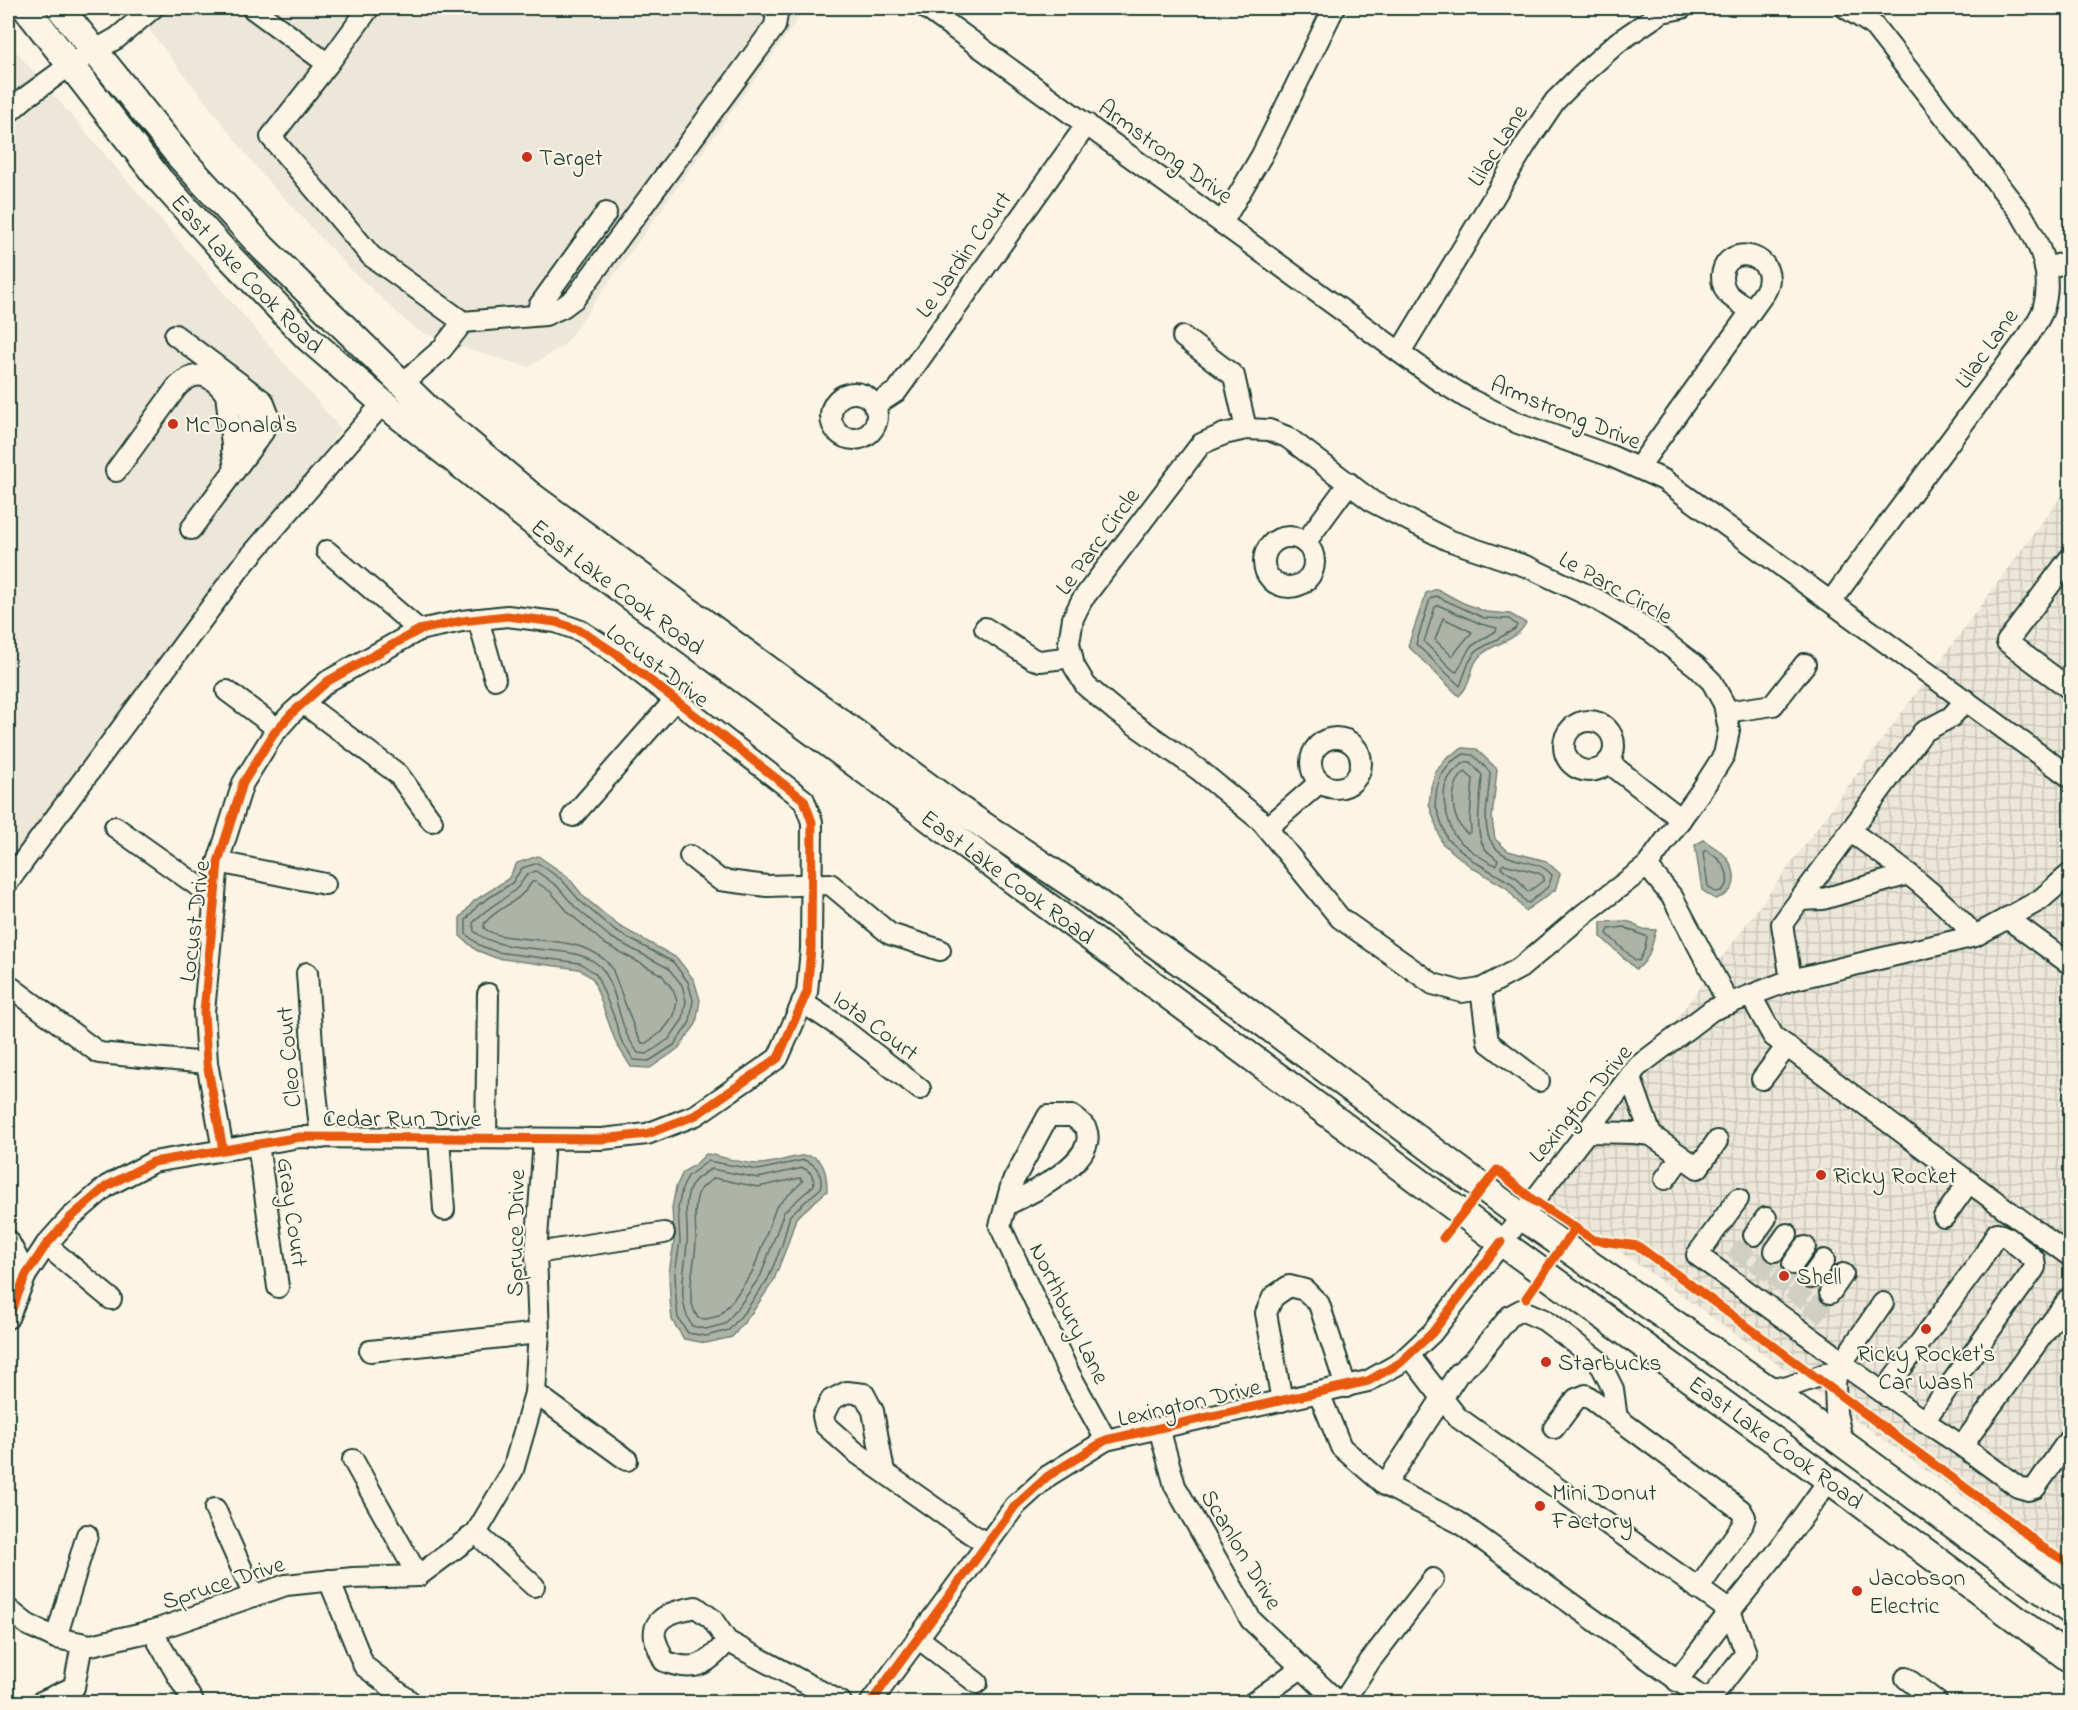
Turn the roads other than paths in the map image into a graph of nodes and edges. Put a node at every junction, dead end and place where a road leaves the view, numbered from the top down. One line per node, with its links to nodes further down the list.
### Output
1 (26, 8): 13 (main road, East Lake Cook Road)
2 (60, 8): 11 (main road, East Lake Cook Road)
3 (153, 8): 11 (street)
4 (252, 8): 12 (street)
5 (369, 8): 12 (street)
6 (771, 8): 22 (street)
7 (926, 8): 15 (street, Armstrong Drive)
8 (1334, 8): 17 (street)
9 (1682, 8): 26 (street, Lilac Lane)
10 (1847, 8): 19 (street, Lilac Lane)
11 (93, 50): 13 (street); 27 (main road, East Lake Cook Road)
12 (328, 63): 22 (street)
13 (70, 64): 14 (street); 28 (main road, East Lake Cook Road)
14 (8, 113)
15 (1087, 124): 17 (street, Armstrong Drive); 29 (street, Le Jardin Court)
16 (606, 213): 20 (street)
17 (1222, 223): 26 (street, Armstrong Drive)
18 (2070, 262): 19 (street)
19 (2045, 268): 38 (street, Lilac Lane)
20 (539, 306)
21 (1751, 311): 32 (street)
22 (463, 322): 27 (street)
23 (175, 335): 25 (street)
24 (1183, 337): 30 (street)
25 (196, 350): 31 (street); 31 (street)
26 (1400, 352): 32 (street, Armstrong Drive)
27 (402, 384): 104 (main road, East Lake Cook Road)
28 (383, 403): 66 (street); 112 (main road, East Lake Cook Road)
29 (874, 406)
30 (1246, 429): 33 (street, Le Parc Circle); 42 (street, Le Parc Circle)
31 (233, 461): 34 (street)
32 (1638, 468): 38 (street, Armstrong Drive)
33 (1349, 483): 35 (street); 50 (street, Le Parc Circle)
34 (191, 529)
35 (1305, 543)
36 (327, 551): 41 (street)
37 (2070, 558): 45 (street)
38 (1831, 601): 47 (street, Armstrong Drive)
39 (478, 619): 41 (street, Locust Drive); 44 (street); 48 (street, Locust Drive)
40 (985, 628): 42 (street)
41 (419, 630): 49 (street, Locust Drive)
42 (1072, 657): 59 (street, Le Parc Circle)
43 (1805, 664): 50 (street)
44 (495, 679)
45 (2070, 689)
46 (227, 691): 51 (street)
47 (1966, 700): 53 (street, Armstrong Drive); 60 (street)
48 (674, 701): 55 (street); 68 (street, Locust Drive)
49 (303, 703): 51 (street, Locust Drive); 57 (street)
50 (1726, 712): 56 (street, Le Parc Circle)
51 (278, 729): 62 (street, Locust Drive)
52 (1608, 762): 56 (street)
53 (2070, 777)
54 (1320, 782): 59 (street)
55 (573, 816)
56 (1681, 819): 63 (street, Le Parc Circle)
57 (432, 821)
58 (115, 827): 69 (street)
59 (1267, 828): 78 (street, Le Parc Circle)
60 (1850, 831): 64 (street); 70 (street)
61 (690, 856): 68 (street)
62 (218, 862): 67 (street); 69 (street, Locust Drive)
63 (1647, 866): 78 (street, Le Parc Circle); 82 (street)
64 (1909, 874): 70 (street); 72 (street)
65 (2070, 874): 71 (street, Lexington Drive)
66 (8, 882)
67 (325, 884)
68 (811, 885): 73 (street); 81 (street, Locust Drive)
69 (215, 898): 84 (street, Locust Drive)
70 (1800, 900): 76 (street)
71 (2007, 918): 72 (street, Lexington Drive); 74 (street)
72 (1975, 936): 76 (street, Lexington Drive)
73 (940, 950)
74 (2070, 964)
75 (307, 973): 91 (street, Cleo Court)
76 (1791, 980): 80 (street, Lexington Drive)
77 (8, 985): 84 (street)
78 (1481, 989): 87 (street)
79 (488, 994): 93 (street)
80 (1751, 996): 82 (street, Lexington Drive); 83 (street)
81 (804, 997): 88 (street, Iota Court); 94 (street, Cedar Run Drive)
82 (1729, 1004): 85 (street, Lexington Drive)
83 (1787, 1046): 86 (street); 100 (street)
84 (207, 1063): 97 (street, Locust Drive)
85 (1630, 1076): 89 (street, Lexington Drive); 90 (street)
86 (1762, 1079)
87 (1539, 1081)
88 (920, 1089)
89 (1586, 1132): 90 (street); 104 (street, Lexington Drive)
90 (1651, 1136): 98 (street)
91 (321, 1138): 92 (street, Cedar Run Drive); 96 (street, Cedar Run Drive)
92 (439, 1138): 93 (street, Cedar Run Drive); 103 (street)
93 (486, 1138): 94 (street, Cedar Run Drive)
94 (544, 1139): 116 (street, Spruce Drive)
95 (1717, 1141): 98 (street)
96 (258, 1144): 97 (street, Cedar Run Drive); 124 (street, Gray Court)
97 (223, 1150): 113 (street, Cedar Run Drive)
98 (1681, 1157): 99 (street)
99 (1665, 1179)
100 (1969, 1182): 105 (street); 110 (street)
101 (1738, 1198): 133 (street)
102 (1006, 1205): 102 (street, Northbury Lane); 146 (street, Northbury Lane)
103 (444, 1210)
104 (1521, 1216): 112 (street, Lexington Drive); 134 (main road, East Lake Cook Road)
105 (1944, 1217)
106 (1766, 1218): 109 (street)
107 (664, 1233): 116 (street)
108 (1787, 1234): 115 (street)
109 (1754, 1235)
110 (2046, 1238): 117 (street); 118 (street)
111 (8, 1240): 122 (street)
112 (1501, 1242): 132 (street, Lexington Drive); 152 (main road, East Lake Cook Road)
113 (46, 1245): 122 (street, Cedar Run Drive); 127 (street)
114 (1805, 1247): 120 (street)
115 (1774, 1251)
116 (536, 1253): 130 (street, Spruce Drive)
117 (2070, 1256)
118 (2032, 1257): 138 (street); 142 (street)
119 (1824, 1260): 123 (street)
120 (1793, 1264)
121 (1843, 1274): 125 (street)
122 (26, 1275): 129 (street, Cedar Run Drive)
123 (1811, 1278)
124 (278, 1287)
125 (1830, 1293)
126 (2070, 1297): 148 (street)
127 (111, 1299)
128 (1883, 1303): 133 (street)
129 (8, 1318)
130 (539, 1333): 131 (street); 136 (street, Spruce Drive)
131 (370, 1351)
132 (1409, 1355): 135 (street, Lexington Drive); 139 (street)
133 (1840, 1365): 134 (street); 138 (street); 147 (street)
134 (1763, 1386): 147 (main road, East Lake Cook Road)
135 (1346, 1387): 137 (street, Lexington Drive); 140 (street)
136 (535, 1393): 150 (street); 155 (street, Spruce Drive)
137 (1319, 1393): 140 (street, Lexington Drive); 153 (street)
138 (1882, 1393): 142 (street)
139 (1442, 1399): 141 (street); 153 (street); 162 (street)
140 (1282, 1401): 143 (street, Lexington Drive)
141 (1617, 1419): 144 (street); 162 (street)
142 (1924, 1421): 148 (street)
143 (1159, 1428): 146 (street, Lexington Drive); 173 (street, Scanlon Drive)
144 (1554, 1428)
145 (2070, 1438): 148 (street)
146 (1106, 1440): 157 (street, Lexington Drive)
147 (1843, 1444): 166 (main road, East Lake Cook Road)
148 (1962, 1446)
149 (353, 1460): 158 (street)
150 (627, 1460)
151 (884, 1472): 157 (street)
152 (1829, 1480): 165 (street); 172 (main road, East Lake Cook Road)
153 (1384, 1485): 175 (street)
154 (215, 1509): 163 (street)
155 (476, 1533): 158 (street, Spruce Drive); 161 (street)
156 (87, 1535): 168 (street)
157 (987, 1544): 169 (street, Lexington Drive)
158 (418, 1576): 160 (street, Spruce Drive)
159 (1433, 1579): 185 (street)
160 (329, 1580): 163 (street, Spruce Drive); 180 (street)
161 (534, 1586)
162 (1698, 1589): 165 (street)
163 (254, 1596): 167 (street, Spruce Drive)
164 (8, 1609): 168 (street, Spruce Drive)
165 (1730, 1611): 175 (street); 175 (street)
166 (2070, 1611)
167 (152, 1631): 171 (street, Spruce Drive); 179 (street)
168 (56, 1638): 171 (street, Spruce Drive)
169 (918, 1638): 176 (street); 182 (street, Lexington Drive)
170 (727, 1641): 181 (street)
171 (82, 1644): 177 (street)
172 (2070, 1659)
173 (1301, 1668): 183 (street); 184 (street, Scanlon Drive)
174 (1906, 1678): 186 (street)
175 (1677, 1680)
176 (977, 1683)
177 (78, 1695): 178 (street)
178 (41, 1702)
179 (193, 1702)
180 (411, 1702)
181 (841, 1702)
182 (871, 1702)
183 (1254, 1702)
184 (1338, 1702)
185 (1344, 1702)
186 (1937, 1702)

